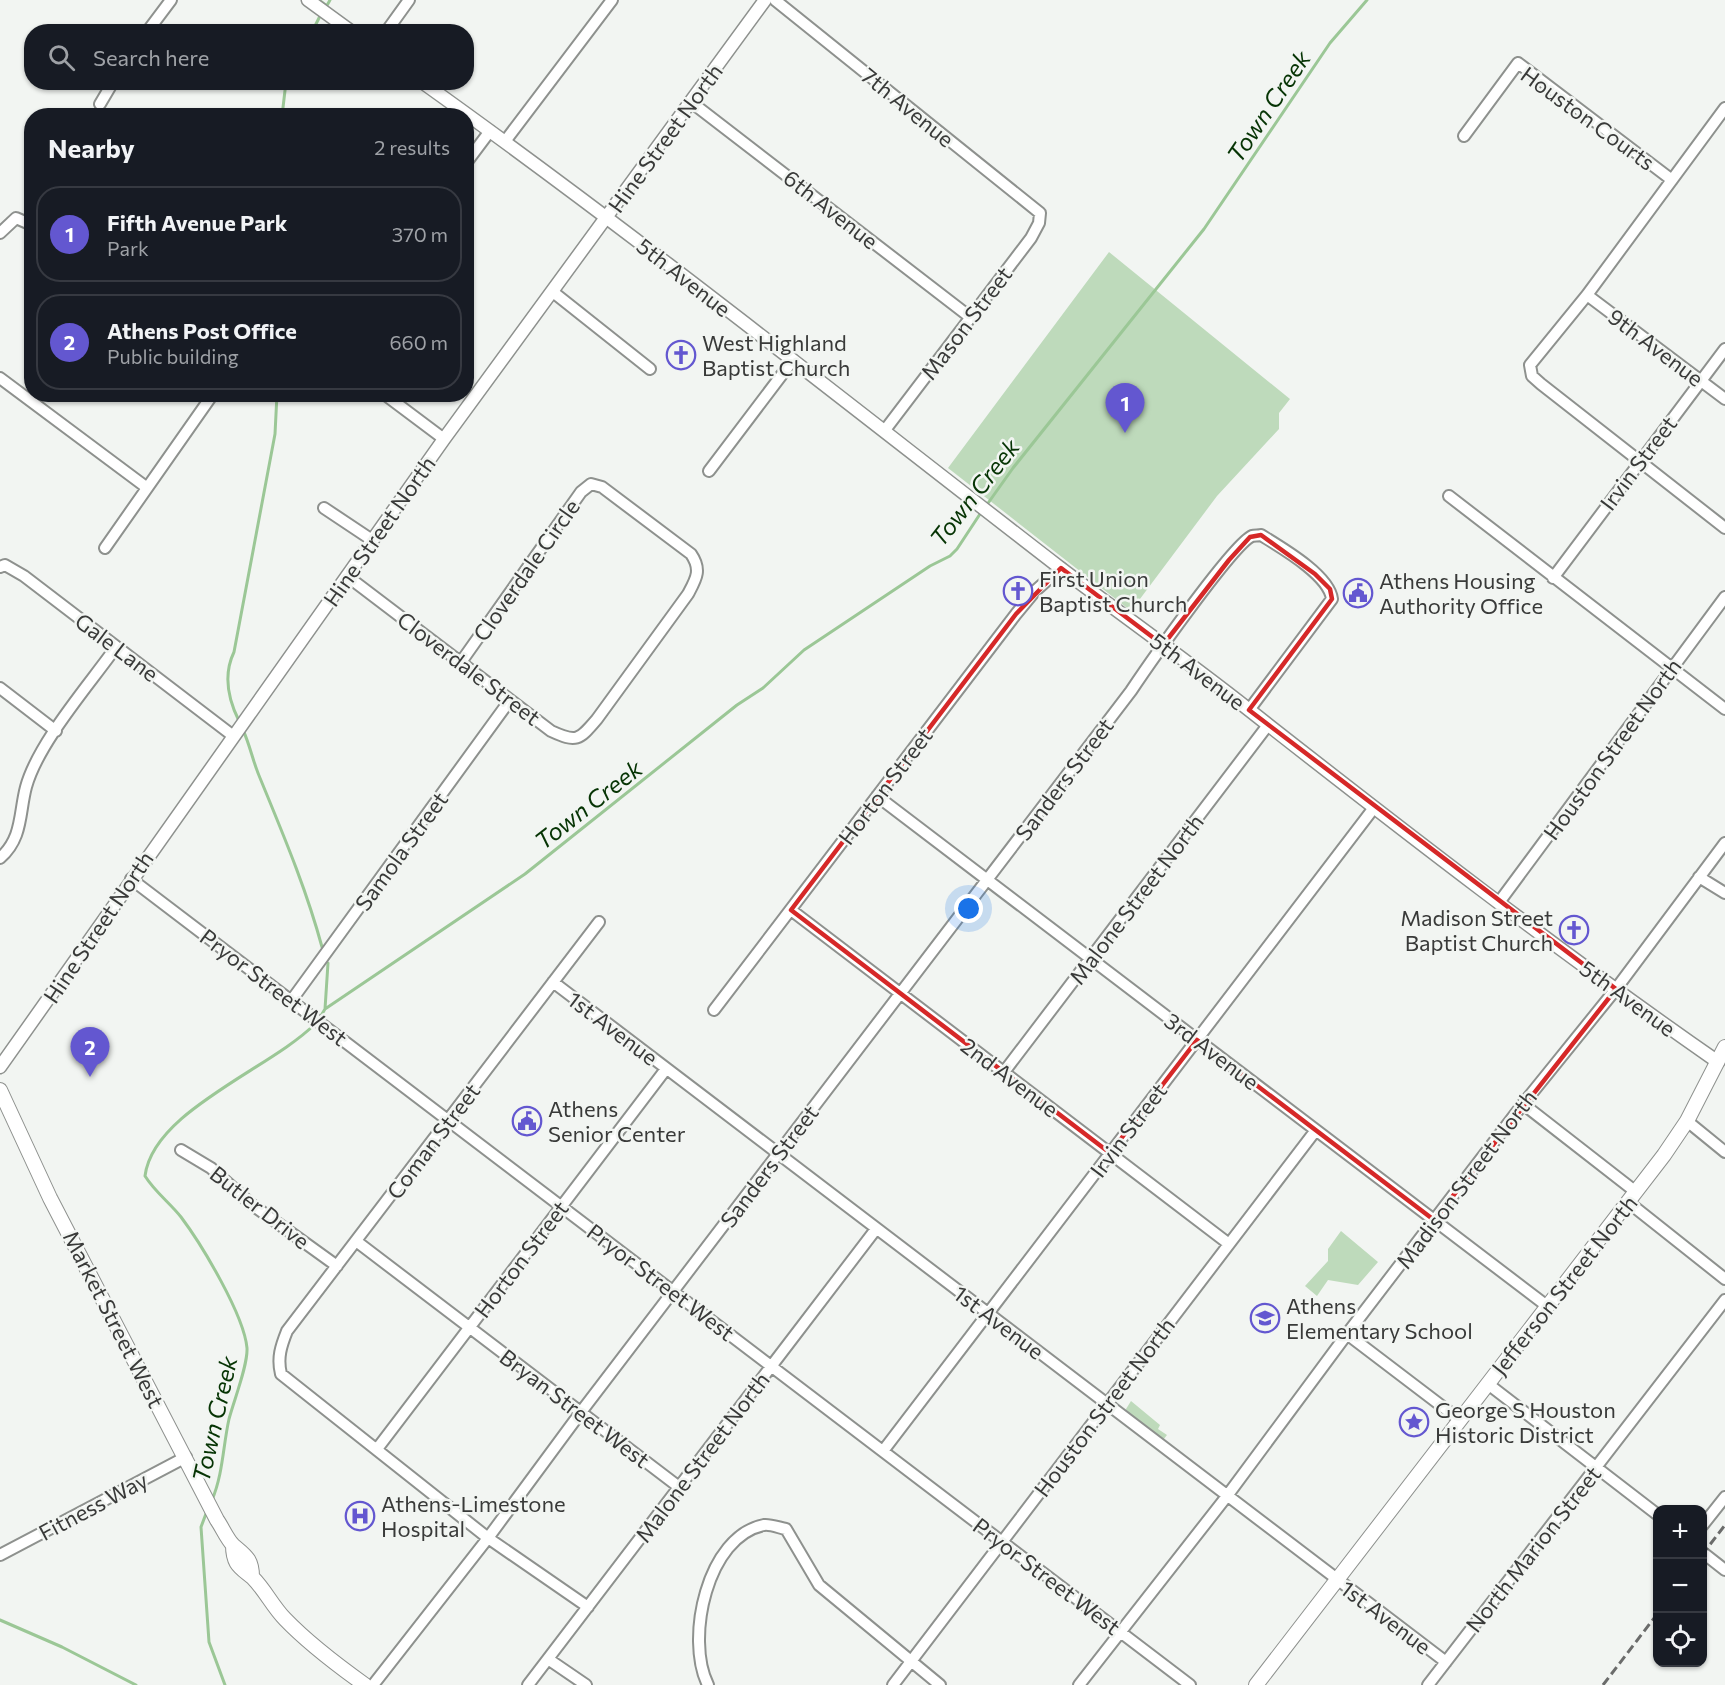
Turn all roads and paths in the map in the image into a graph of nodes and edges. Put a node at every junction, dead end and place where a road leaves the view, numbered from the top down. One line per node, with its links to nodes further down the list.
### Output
1 (171, 0): 7 (street)
2 (308, 0): 8 (street)
3 (409, 0): 9 (street)
4 (612, 0): 19 (street)
5 (765, 0): 12 (street, Hine Street North)
6 (775, 0): 22 (street, 7th Avenue)
7 (153, 24)
8 (340, 24)
9 (392, 24)
10 (108, 90): 13 (street)
11 (433, 90): 14 (street, 5th Avenue)
12 (692, 102): 23 (street, Hine Street North); 28 (street, 6th Avenue)
13 (100, 104)
14 (458, 108)
15 (1725, 108): 21 (street)
16 (474, 119): 17 (street, 5th Avenue)
17 (490, 131): 19 (street, 5th Avenue); 20 (street)
18 (1464, 136): 21 (street, Houston Courts)
19 (506, 140): 23 (street, 5th Avenue)
20 (474, 152)
21 (1672, 180): 27 (street)
22 (1040, 213): 28 (street, Mason Street)
23 (607, 218): 26 (street, Hine Street North); 30 (street, 5th Avenue)
24 (24, 222): 25 (street)
25 (3, 229)
26 (553, 292): 31 (street); 35 (street, Hine Street North)
27 (1587, 296): 33 (street, 9th Avenue); 43 (street)
28 (970, 317): 41 (street, Mason Street)
29 (1725, 349): 33 (street, Irvin Street)
30 (793, 360): 41 (street, 5th Avenue); 44 (street)
31 (650, 369)
32 (0, 378): 34 (street)
33 (1701, 380): 36 (street, 9th Avenue); 43 (street, Irvin Street)
34 (24, 396)
35 (474, 399)
36 (1725, 399)
37 (32, 402): 45 (street)
38 (207, 402): 45 (street)
39 (395, 402): 42 (street)
40 (471, 402): 42 (street, Hine Street North)
41 (885, 430): 52 (street, 5th Avenue)
42 (444, 439): 49 (street, Hine Street North)
43 (1639, 461): 48 (street); 54 (street, Irvin Street)
44 (709, 471)
45 (146, 487): 50 (street)
46 (1449, 496): 54 (street)
47 (324, 508): 49 (street)
48 (1725, 528)
49 (372, 540): 53 (street, Hine Street North)
50 (105, 548)
51 (0, 567): 57 (street, Gale Lane)
52 (1061, 568): 56 (street, 5th Avenue); 68 (street, Horton Street)
53 (347, 576): 58 (street, Cloverdale Street); 67 (street, Hine Street North)
54 (1553, 578): 59 (street)
55 (1725, 597): 59 (street, Houston Street North)
56 (1163, 645): 63 (street, 5th Avenue); 63 (street, Sanders Street); 74 (street, Sanders Street)
57 (116, 647): 66 (street); 67 (street, Gale Lane)
58 (461, 662): 61 (street, Cloverdale Street); 64 (street, Cloverdale Circle)
59 (1672, 668): 62 (street); 76 (street, Houston Street North)
60 (0, 688): 66 (street)
61 (510, 700): 64 (street, Cloverdale Street); 83 (street, Samola Street)
62 (1725, 709)
63 (1249, 710): 65 (street, 5th Avenue)
64 (593, 724)
65 (1268, 725): 69 (street, 5th Avenue); 79 (street, Malone Street North)
66 (56, 731): 71 (street)
67 (232, 735): 73 (street, Hine Street North)
68 (877, 796): 74 (street, 3rd Avenue); 77 (street, Horton Street)
69 (1373, 809): 76 (street, 5th Avenue); 85 (street, Irvin Street)
70 (1725, 843): 72 (street, Madison Street North)
71 (0, 858)
72 (1699, 877): 75 (street); 81 (street, Madison Street North)
73 (131, 879): 83 (street, Pryor Street West); 87 (street, Hine Street North)
74 (987, 880): 79 (street, 3rd Avenue); 82 (street, Sanders Street)
75 (1725, 893)
76 (1500, 902): 81 (street, 5th Avenue)
77 (791, 910): 82 (street, 2nd Avenue); 84 (street, Horton Street)
78 (599, 922): 80 (street, Coman Street)
79 (1090, 958): 85 (street, 3rd Avenue); 89 (street, Malone Street North)
80 (553, 982): 88 (street, 1st Avenue); 92 (street, Coman Street)
81 (1616, 989): 86 (street, 5th Avenue); 91 (street, Madison Street North)
82 (900, 993): 89 (street, 2nd Avenue); 98 (street, Sanders Street)
83 (291, 1001): 92 (street, Pryor Street West)
84 (714, 1010)
85 (1197, 1040): 94 (street, 3rd Avenue); 97 (street, Irvin Street)
86 (1722, 1055): 93 (main road, Jefferson Street North)
87 (0, 1067)
88 (666, 1069): 98 (street, 1st Avenue); 100 (street, Horton Street)
89 (1004, 1072): 97 (street, 2nd Avenue)
90 (0, 1090): 120 (main road, Market Street West)
91 (1523, 1104): 99 (street); 101 (street, Madison Street North)
92 (448, 1120): 100 (street, Pryor Street West); 103 (street, Coman Street)
93 (1687, 1121): 96 (street); 99 (main road, Jefferson Street North)
94 (1316, 1130): 101 (street, 3rd Avenue); 104 (street, Houston Street North)
95 (181, 1150): 105 (street, Butler Drive)
96 (1725, 1152)
97 (1110, 1153): 104 (street, 2nd Avenue); 110 (street, Irvin Street)
98 (778, 1154): 102 (street, 1st Avenue); 107 (street, Sanders Street)
99 (1632, 1197): 106 (street); 109 (main road, Jefferson Street North)
100 (562, 1206): 107 (street, Pryor Street West); 111 (street, Horton Street)
101 (1434, 1220): 109 (street, 3rd Avenue); 112 (street, Madison Street North)
102 (876, 1228): 110 (street, 1st Avenue); 113 (street, Malone Street North)
103 (356, 1241): 105 (street, Coman Street); 111 (street, Bryan Street West)
104 (1229, 1244): 115 (street, Houston Street North)
105 (337, 1266): 118 (street, Coman Street)
106 (1725, 1279)
107 (673, 1291): 113 (street, Pryor Street West); 116 (street, Sanders Street)
108 (1725, 1300): 121 (street, North Marion Street)
109 (1547, 1306): 114 (main road, Jefferson Street North)
110 (988, 1314): 115 (street, 1st Avenue); 119 (street, Irvin Street)
111 (469, 1327): 116 (street, Bryan Street West); 118 (street, Horton Street)
112 (1347, 1334): 117 (street); 123 (street, Madison Street North)
113 (771, 1366): 119 (street, Pryor Street West); 122 (street, Malone Street North)
114 (1488, 1384): 117 (main road, Jefferson Street North); 121 (street)
115 (1107, 1404): 123 (street, 1st Avenue); 128 (street, Houston Street North)
116 (581, 1412): 122 (street, Bryan Street West); 127 (street, Sanders Street)
117 (1460, 1419): 132 (main road, Jefferson Street North)
118 (377, 1449): 127 (street)
119 (884, 1451): 128 (street, Pryor Street West)
120 (186, 1457): 129 (street, Fitness Way); 138 (main road, Market Street West)
121 (1597, 1466): 125 (street); 137 (street, North Marion Street)
122 (679, 1487): 133 (street, Malone Street North)
123 (1227, 1496): 132 (street, 1st Avenue); 134 (street, Madison Street North)
124 (1725, 1497): 126 (street)
125 (1653, 1511)
126 (1707, 1520)
127 (488, 1538): 133 (street); 139 (street, Sanders Street)
128 (1002, 1541): 134 (street, Pryor Street West); 136 (street, Houston Street North)
129 (0, 1555)
130 (1707, 1556): 131 (street)
131 (1725, 1569)
132 (1336, 1579): 137 (street, 1st Avenue); 147 (main road, Jefferson Street North)
133 (588, 1607): 135 (street, Malone Street North)
134 (1120, 1632): 145 (street, Madison Street North); 146 (street, Pryor Street West)
135 (548, 1659): 140 (street, Malone Street North); 141 (street)
136 (910, 1662): 142 (street); 143 (street, Houston Street North); 144 (street)
137 (1446, 1662): 148 (street, North Marion Street)
138 (365, 1685)
139 (373, 1685)
140 (528, 1685)
141 (586, 1685)
142 (708, 1685)
143 (893, 1685)
144 (940, 1685)
145 (1080, 1685)
146 (1190, 1685)
147 (1256, 1685)
148 (1428, 1685)

